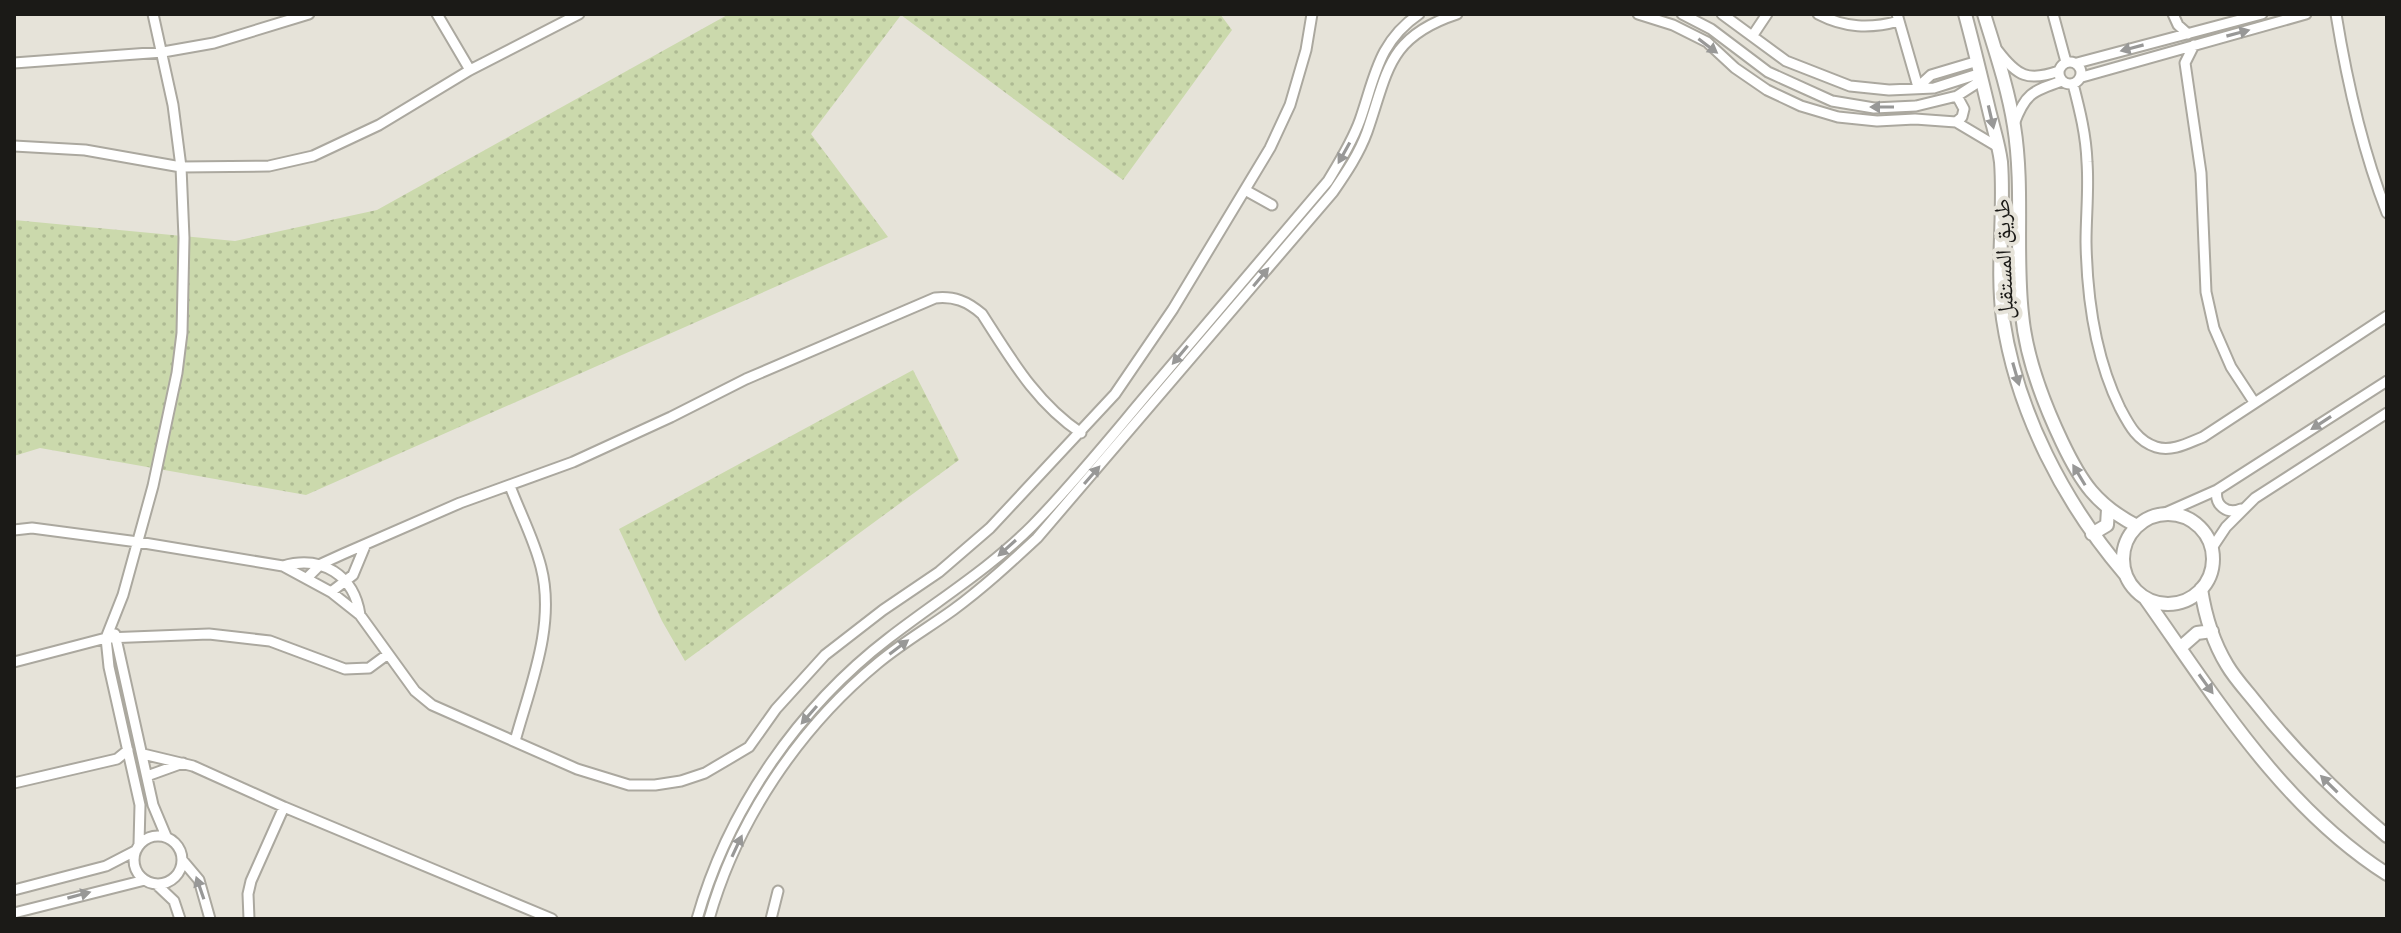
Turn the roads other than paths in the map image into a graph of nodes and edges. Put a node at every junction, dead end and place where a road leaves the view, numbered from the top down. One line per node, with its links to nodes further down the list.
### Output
1 (153, 14): 26 (street)
2 (309, 14): 26 (street)
3 (437, 14): 31 (street)
4 (579, 14): 31 (street)
5 (1312, 14): 42 (street)
6 (1419, 14): 49 (street, one-way to 49)
7 (1457, 14): 50 (street, one-way to 7)
8 (1638, 14): 37 (street, one-way to 37)
9 (1682, 14): 36 (street, one-way to 9)
10 (1722, 14): 22 (street)
11 (1767, 14): 22 (street)
12 (1818, 14): 20 (street)
13 (1965, 14): 32 (main road, طريق المستقبل)
14 (1984, 14): 24 (main road, طريق المستقبل)
15 (2053, 14): 30 (street)
16 (2262, 14): 21 (street)
17 (2306, 14): 25 (street, one-way to 17)
18 (2335, 14): 44 (street)
19 (2174, 17): 21 (street); 23 (street)
20 (1898, 18): 35 (street)
21 (2188, 34): 23 (street)
22 (1753, 35): 35 (street)
23 (2169, 39): 30 (street, one-way to 30)
24 (1993, 44): 30 (street); 38 (main road, طريق المستقبل)
25 (2194, 45): 27 (street); 29 (street)
26 (163, 52): 28 (street); 41 (street)
27 (2167, 52): 29 (street); 33 (street)
28 (14, 63)
29 (2185, 63): 47 (street)
30 (2066, 69): 33 (street); 34 (street); 38 (street)
31 (470, 70): 41 (street)
32 (1980, 71): 35 (street); 36 (street); 40 (main road, طريق المستقبل, one-way to 40)
33 (2082, 77): 34 (street)
34 (2073, 84): 47 (street)
35 (1918, 87)
36 (1957, 96): 37 (street)
37 (1956, 122): 40 (street)
38 (2014, 124): 55 (main road, طريق المستقبل, one-way to 38)
39 (14, 146): 41 (street)
40 (1998, 147): 59 (main road, طريق المستقبل, one-way to 59)
41 (181, 167): 60 (street)
42 (1245, 190): 43 (street); 51 (street)
43 (1272, 205)
44 (2387, 213)
45 (2387, 316): 47 (street)
46 (2387, 381): 53 (street, one-way to 53)
47 (2254, 402)
48 (2387, 413): 54 (street)
49 (1128, 417): 50 (street); 106 (street, one-way to 106)
50 (1137, 424): 107 (street, one-way to 50)
51 (1081, 433): 52 (street); 81 (street)
52 (510, 486): 61 (street); 81 (street)
53 (2217, 490): 54 (street); 56 (street)
54 (2242, 508): 62 (street)
55 (2108, 509): 57 (main road, طريق المستقبل); 59 (main road)
56 (2165, 513): 57 (main road); 62 (main road)
57 (2137, 526): 65 (main road)
58 (14, 530): 60 (street)
59 (2092, 534): 65 (main road, طريق المستقبل)
60 (138, 542): 64 (street); 73 (street)
61 (365, 546): 63 (street); 67 (street)
62 (2212, 548): 68 (main road)
63 (321, 564): 64 (street); 66 (street); 67 (street)
64 (283, 566): 66 (street)
65 (2125, 574): 70 (main road)
66 (307, 578): 69 (street)
67 (347, 582): 69 (street); 71 (street)
68 (2201, 589): 70 (main road); 72 (main road)
69 (331, 592): 71 (street)
70 (2145, 598): 74 (main road)
71 (360, 615): 75 (street)
72 (2212, 631): 74 (main road); 93 (main road, one-way to 72)
73 (111, 637): 75 (street); 76 (street); 77 (street); 78 (street)
74 (2180, 648): 96 (main road, one-way to 96)
75 (388, 654): 81 (street)
76 (14, 662)
77 (122, 665): 78 (street); 79 (street)
78 (109, 667): 80 (street)
79 (135, 720): 80 (street); 83 (street)
80 (121, 723): 82 (street)
81 (515, 741)
82 (128, 750): 84 (street); 85 (street)
83 (143, 754): 86 (street); 87 (street)
84 (117, 759): 85 (street); 88 (street)
85 (131, 763): 91 (street)
86 (183, 763): 87 (street); 89 (street)
87 (147, 776): 90 (street)
88 (14, 783)
89 (284, 807): 104 (street); 105 (street)
90 (160, 823): 91 (street); 92 (street)
91 (141, 826): 94 (street)
92 (166, 836): 94 (street); 95 (street)
93 (2387, 836)
94 (137, 848): 97 (street); 99 (street)
95 (183, 861): 98 (street); 103 (street, one-way to 95)
96 (2387, 874)
97 (145, 880): 98 (street); 101 (street, one-way to 97)
98 (156, 884): 102 (street)
99 (14, 890)
100 (778, 891): 108 (street)
101 (14, 913)
102 (180, 919)
103 (210, 919)
104 (249, 919)
105 (552, 919)
106 (697, 919)
107 (709, 919)
108 (771, 919)

